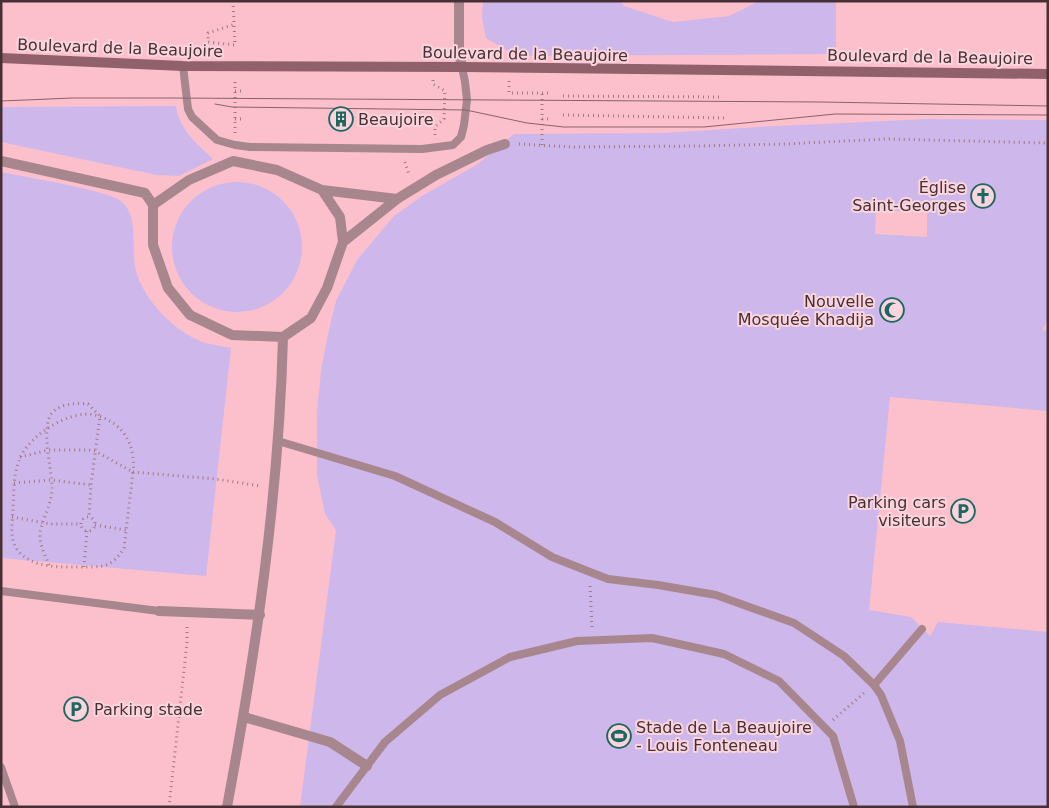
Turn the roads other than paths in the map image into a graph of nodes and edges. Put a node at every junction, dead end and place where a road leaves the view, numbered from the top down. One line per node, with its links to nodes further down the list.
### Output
1 (459, 1): 4 (street)
2 (1, 58): 3 (main road, Boulevard de la Beaujoire)
3 (184, 66): 4 (main road, Boulevard de la Beaujoire); 4 (lane)
4 (462, 67): 5 (main road, Boulevard de la Beaujoire)
5 (1048, 74)
6 (505, 144): 9 (street)
7 (1, 161): 10 (street)
8 (322, 190): 9 (street); 10 (street); 11 (street)
9 (397, 199): 11 (street)
10 (153, 205): 12 (street)
11 (343, 242): 12 (street)
12 (283, 337): 13 (street)
13 (278, 441): 16 (street); 18 (lane)
14 (1, 591): 15 (lane)
15 (159, 611): 16 (street)
16 (260, 615): 19 (street)
17 (922, 629): 18 (lane)
18 (874, 685): 26 (lane)
19 (244, 717): 20 (street); 23 (street)
20 (367, 766): 24 (lane); 25 (lane)
21 (1, 767): 22 (lane)
22 (15, 807)
23 (228, 807)
24 (336, 807)
25 (854, 807)
26 (913, 807)

